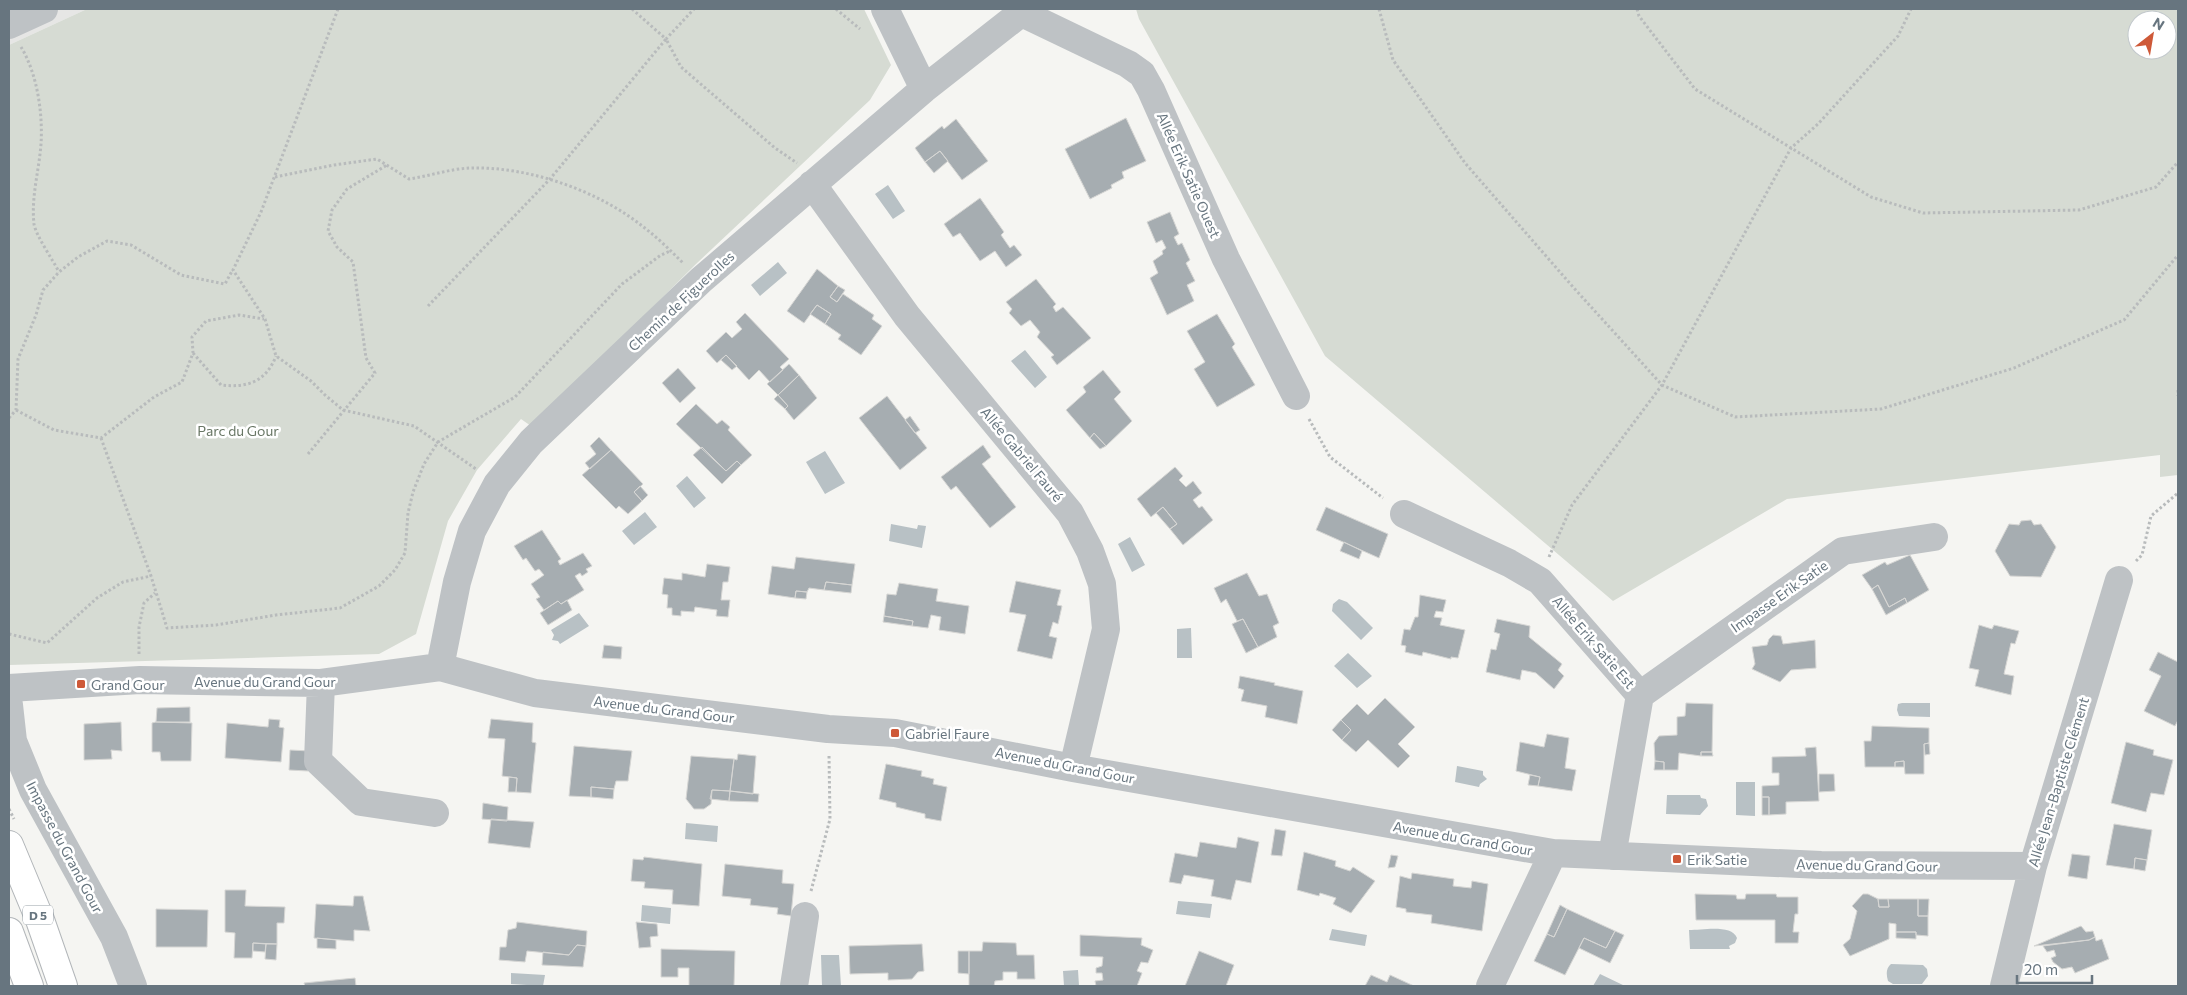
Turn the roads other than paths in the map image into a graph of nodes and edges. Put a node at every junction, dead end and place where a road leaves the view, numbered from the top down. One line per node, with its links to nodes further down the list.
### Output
1 (44, 9): 4 (street)
2 (885, 9): 5 (street)
3 (1024, 11): 5 (street, Chemin de Figuerolles); 7 (street, Allée Erik Satie Ouest)
4 (13, 34)
5 (924, 89): 6 (street, Chemin de Figuerolles)
6 (816, 181): 11 (street, Chemin de Figuerolles); 16 (street, Allée Gabriel Fauré)
7 (1296, 396)
8 (1404, 514): 14 (street, Allée Erik Satie Est)
9 (1934, 537): 14 (street, Impasse Erik Satie)
10 (2119, 580): 21 (street, Allée Jean-Baptiste Clément)
11 (440, 667): 12 (street, Avenue du Grand Gour); 16 (street, Avenue du Grand Gour)
12 (321, 683): 13 (street, Avenue du Grand Gour); 17 (street)
13 (9, 688)
14 (1640, 695): 20 (street, Allée Erik Satie Est)
15 (9, 705): 26 (street, Impasse du Grand Gour)
16 (1072, 768): 19 (street, Avenue du Grand Gour)
17 (435, 813)
18 (9, 845): 25 (main road, D 5)
19 (1553, 854): 20 (street, Avenue du Grand Gour); 28 (street)
20 (1612, 856): 21 (street, Avenue du Grand Gour)
21 (2033, 866): 29 (street, Allée Jean-Baptiste Clément)
22 (805, 916): 27 (street)
23 (9, 932): 24 (main road, D 5)
24 (29, 986)
25 (63, 986)
26 (133, 986)
27 (794, 986)
28 (1490, 986)
29 (2004, 986)

